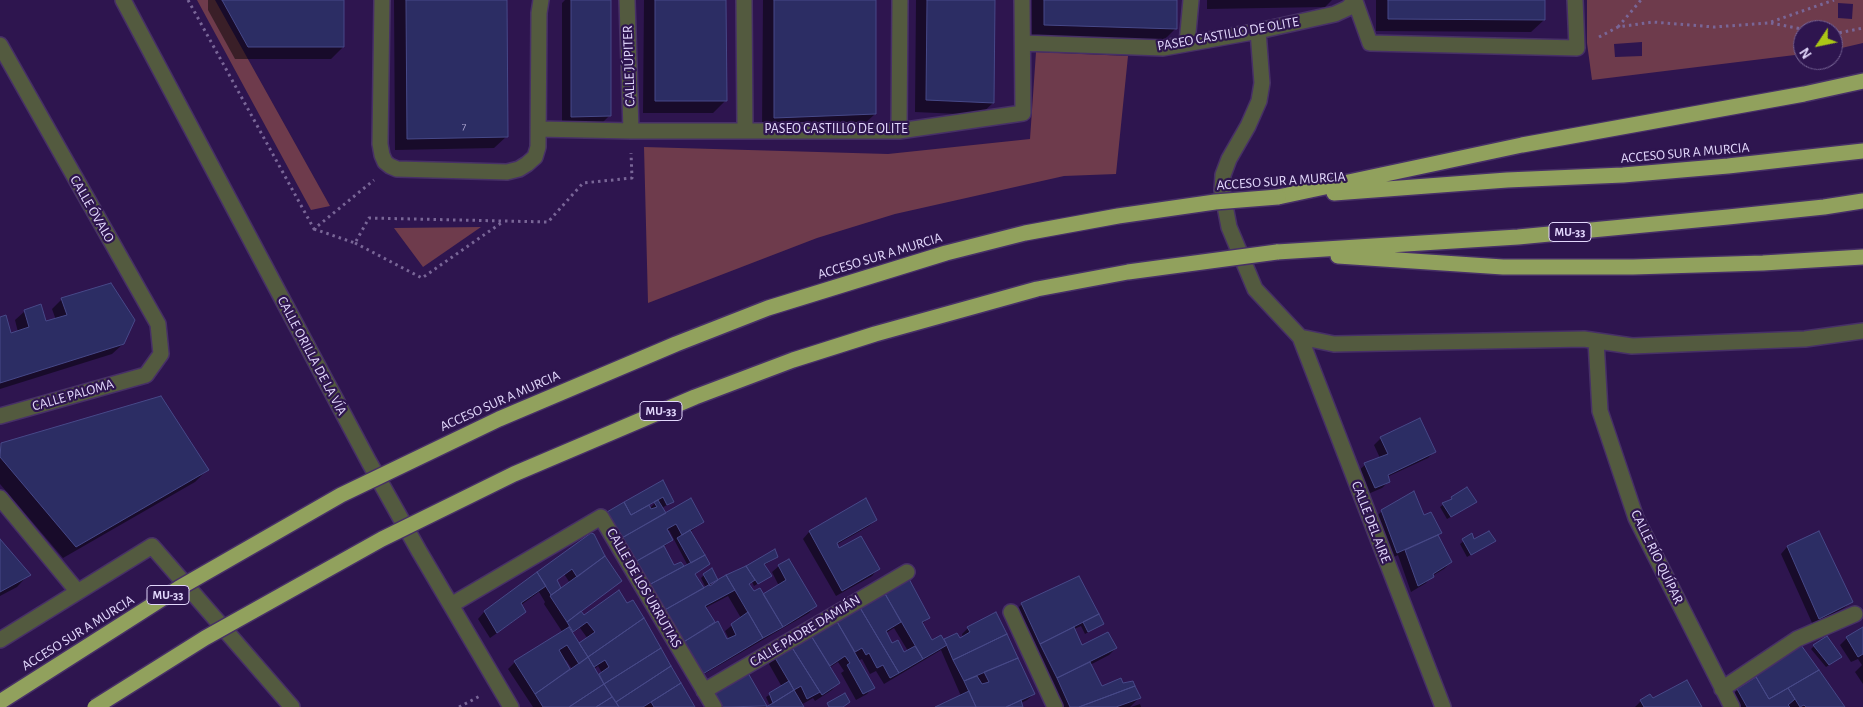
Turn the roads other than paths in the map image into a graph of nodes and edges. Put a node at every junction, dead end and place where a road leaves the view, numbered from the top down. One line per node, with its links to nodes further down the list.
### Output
1 (123, 0): 33 (street, CALLE ORILLA DE LA VÍA)
2 (382, 0): 16 (street)
3 (541, 0): 16 (street)
4 (627, 0): 18 (street, CALLE JÚPITER)
5 (744, 0): 17 (street)
6 (900, 0): 19 (street)
7 (1022, 0): 12 (street)
8 (1191, 0): 13 (street)
9 (1355, 0): 10 (street, PASEO CASTILLO DE OLITE); 11 (street, PASEO CASTILLO DE OLITE)
10 (1575, 0)
11 (1258, 31): 13 (street, PASEO CASTILLO DE OLITE); 26 (street)
12 (1023, 43): 13 (street, PASEO CASTILLO DE OLITE); 19 (street, PASEO CASTILLO DE OLITE)
13 (1187, 43)
14 (0, 45): 28 (street, CALLE ÓVALO)
15 (1863, 82): 21 (highway)
16 (539, 129): 18 (street, PASEO CASTILLO DE OLITE)
17 (745, 130): 18 (street, PASEO CASTILLO DE OLITE); 19 (street, PASEO CASTILLO DE OLITE)
18 (631, 131)
19 (899, 131)
20 (1863, 151): 21 (highway, ACCESO SUR A MURCIA / MU-33)
21 (1278, 197): 39 (highway, ACCESO SUR A MURCIA / MU-33, bridge)
22 (1863, 201): 23 (highway, MU-33)
23 (1277, 252): 24 (highway); 40 (highway, MU-33, bridge)
24 (1863, 257)
25 (1863, 331): 27 (street)
26 (1300, 337): 27 (street); 45 (street, CALLE DEL AIRE)
27 (1596, 341): 37 (street, CALLE RÍO QUÍPAR)
28 (146, 375): 29 (street, CALLE PALOMA)
29 (0, 416)
30 (0, 498): 32 (street)
31 (907, 572): 38 (street, CALLE PADRE DAMIÁN)
32 (78, 592): 36 (street); 41 (street)
33 (451, 605): 38 (street, CALLE DE LOS URRUTIAS); 42 (street, CALLE ORILLA DE LA VÍA)
34 (1011, 612): 44 (street)
35 (1855, 614): 37 (street)
36 (0, 640)
37 (1722, 689): 46 (street, CALLE RÍO QUÍPAR)
38 (704, 691): 43 (street, CALLE DE LOS URRUTIAS)
39 (0, 702)
40 (95, 707)
41 (292, 707)
42 (511, 707)
43 (714, 707)
44 (1055, 707)
45 (1443, 707)
46 (1732, 707)

